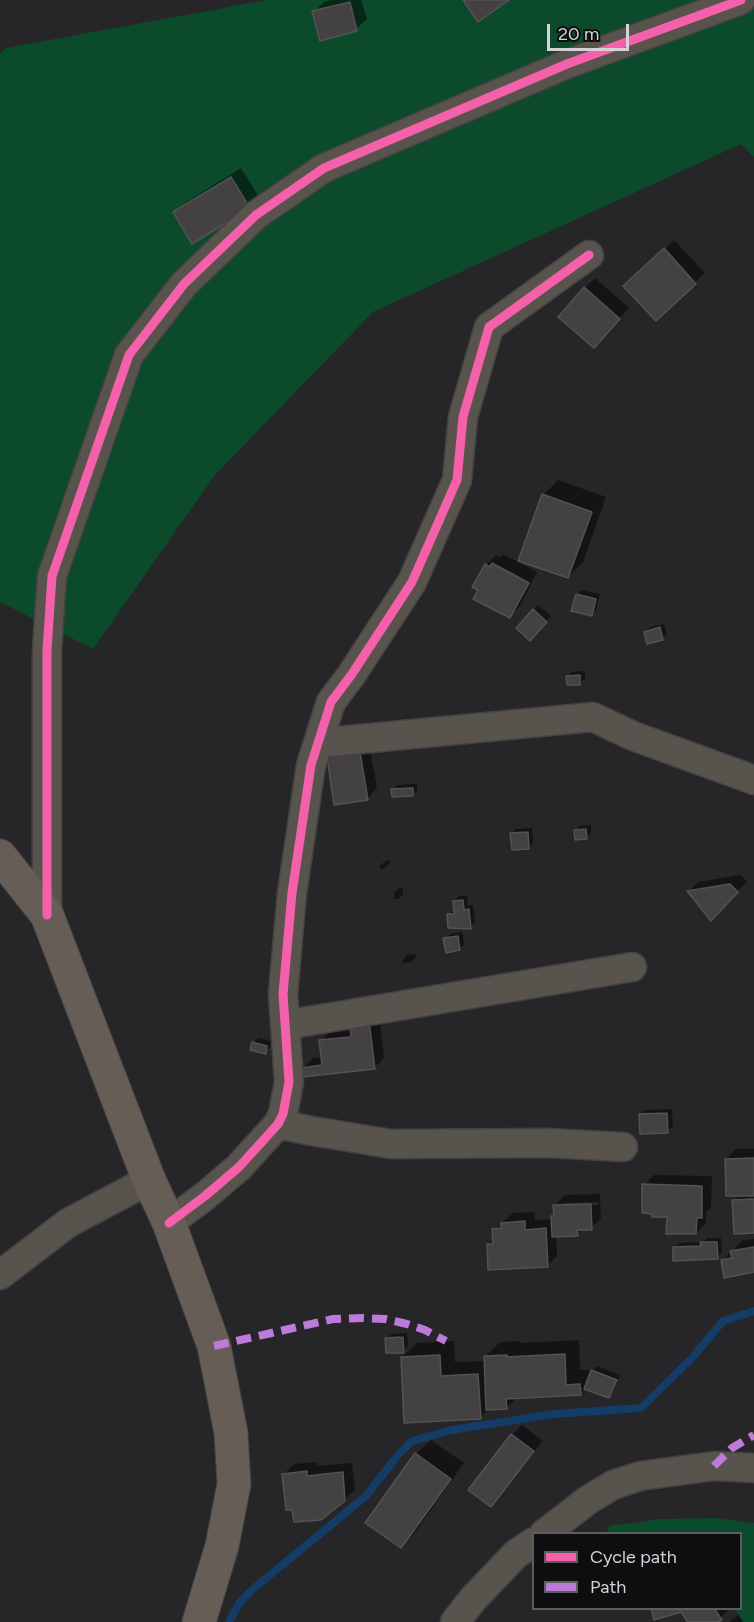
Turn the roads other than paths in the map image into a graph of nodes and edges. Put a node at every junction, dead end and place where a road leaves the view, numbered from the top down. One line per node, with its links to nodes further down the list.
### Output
1 (741, 0): 6 (street)
2 (588, 255): 3 (street)
3 (318, 743): 4 (street); 8 (street)
4 (754, 780)
5 (0, 856): 6 (street)
6 (47, 915): 11 (street)
7 (632, 967): 8 (street)
8 (285, 1024): 9 (street)
9 (278, 1124): 10 (street); 12 (street)
10 (623, 1147)
11 (149, 1180): 12 (street); 13 (street)
12 (168, 1223): 17 (street)
13 (0, 1275)
14 (754, 1468): 15 (street)
15 (545, 1532)
16 (532, 1543): 18 (street)
17 (199, 1622)
18 (455, 1622)

